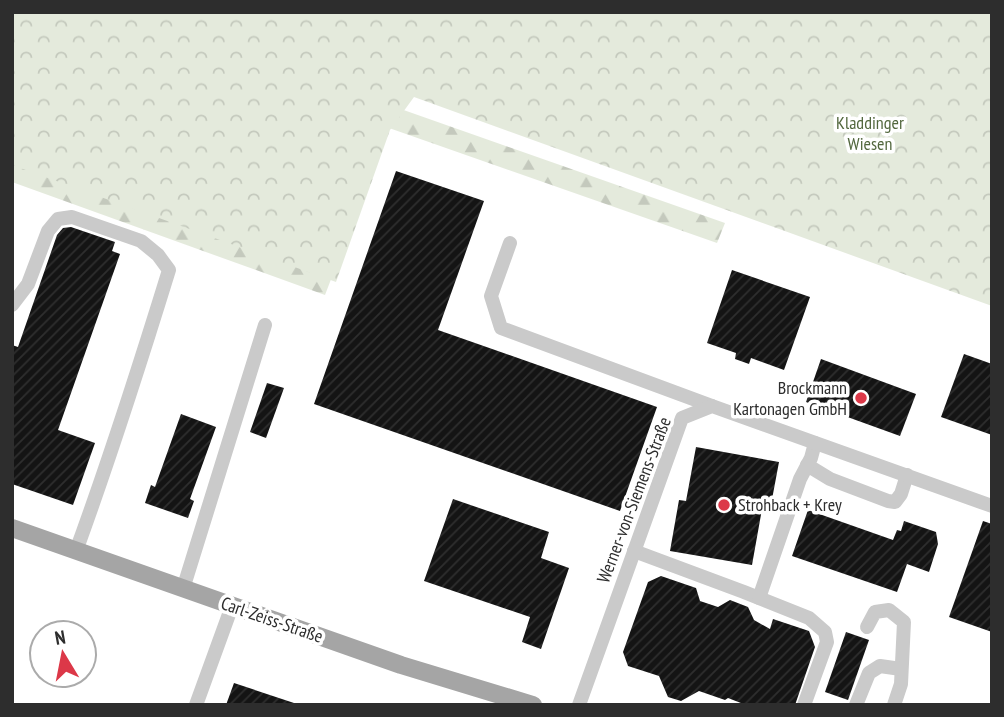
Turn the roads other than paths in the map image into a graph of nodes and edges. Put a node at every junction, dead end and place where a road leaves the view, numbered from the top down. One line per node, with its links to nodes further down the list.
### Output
1 (510, 243): 4 (street)
2 (12, 305): 10 (street)
3 (265, 325): 12 (street)
4 (712, 405): 5 (street); 11 (street, Werner-von-Siemens-Straße)
5 (815, 443): 6 (street); 7 (street)
6 (807, 465): 7 (street); 13 (street)
7 (906, 475): 8 (street)
8 (992, 506)
9 (12, 528): 10 (main road, Carl-Zeiss-Straße)
10 (76, 551): 12 (main road, Carl-Zeiss-Straße)
11 (635, 551): 13 (street); 19 (street, Werner-von-Siemens-Straße)
12 (183, 589): 14 (main road, Carl-Zeiss-Straße)
13 (760, 598): 20 (street)
14 (232, 606): 17 (street); 18 (main road, Carl-Zeiss-Straße)
15 (867, 627): 16 (street)
16 (901, 669): 21 (street); 22 (street)
17 (196, 705)
18 (533, 705)
19 (579, 705)
20 (804, 705)
21 (856, 705)
22 (894, 705)

